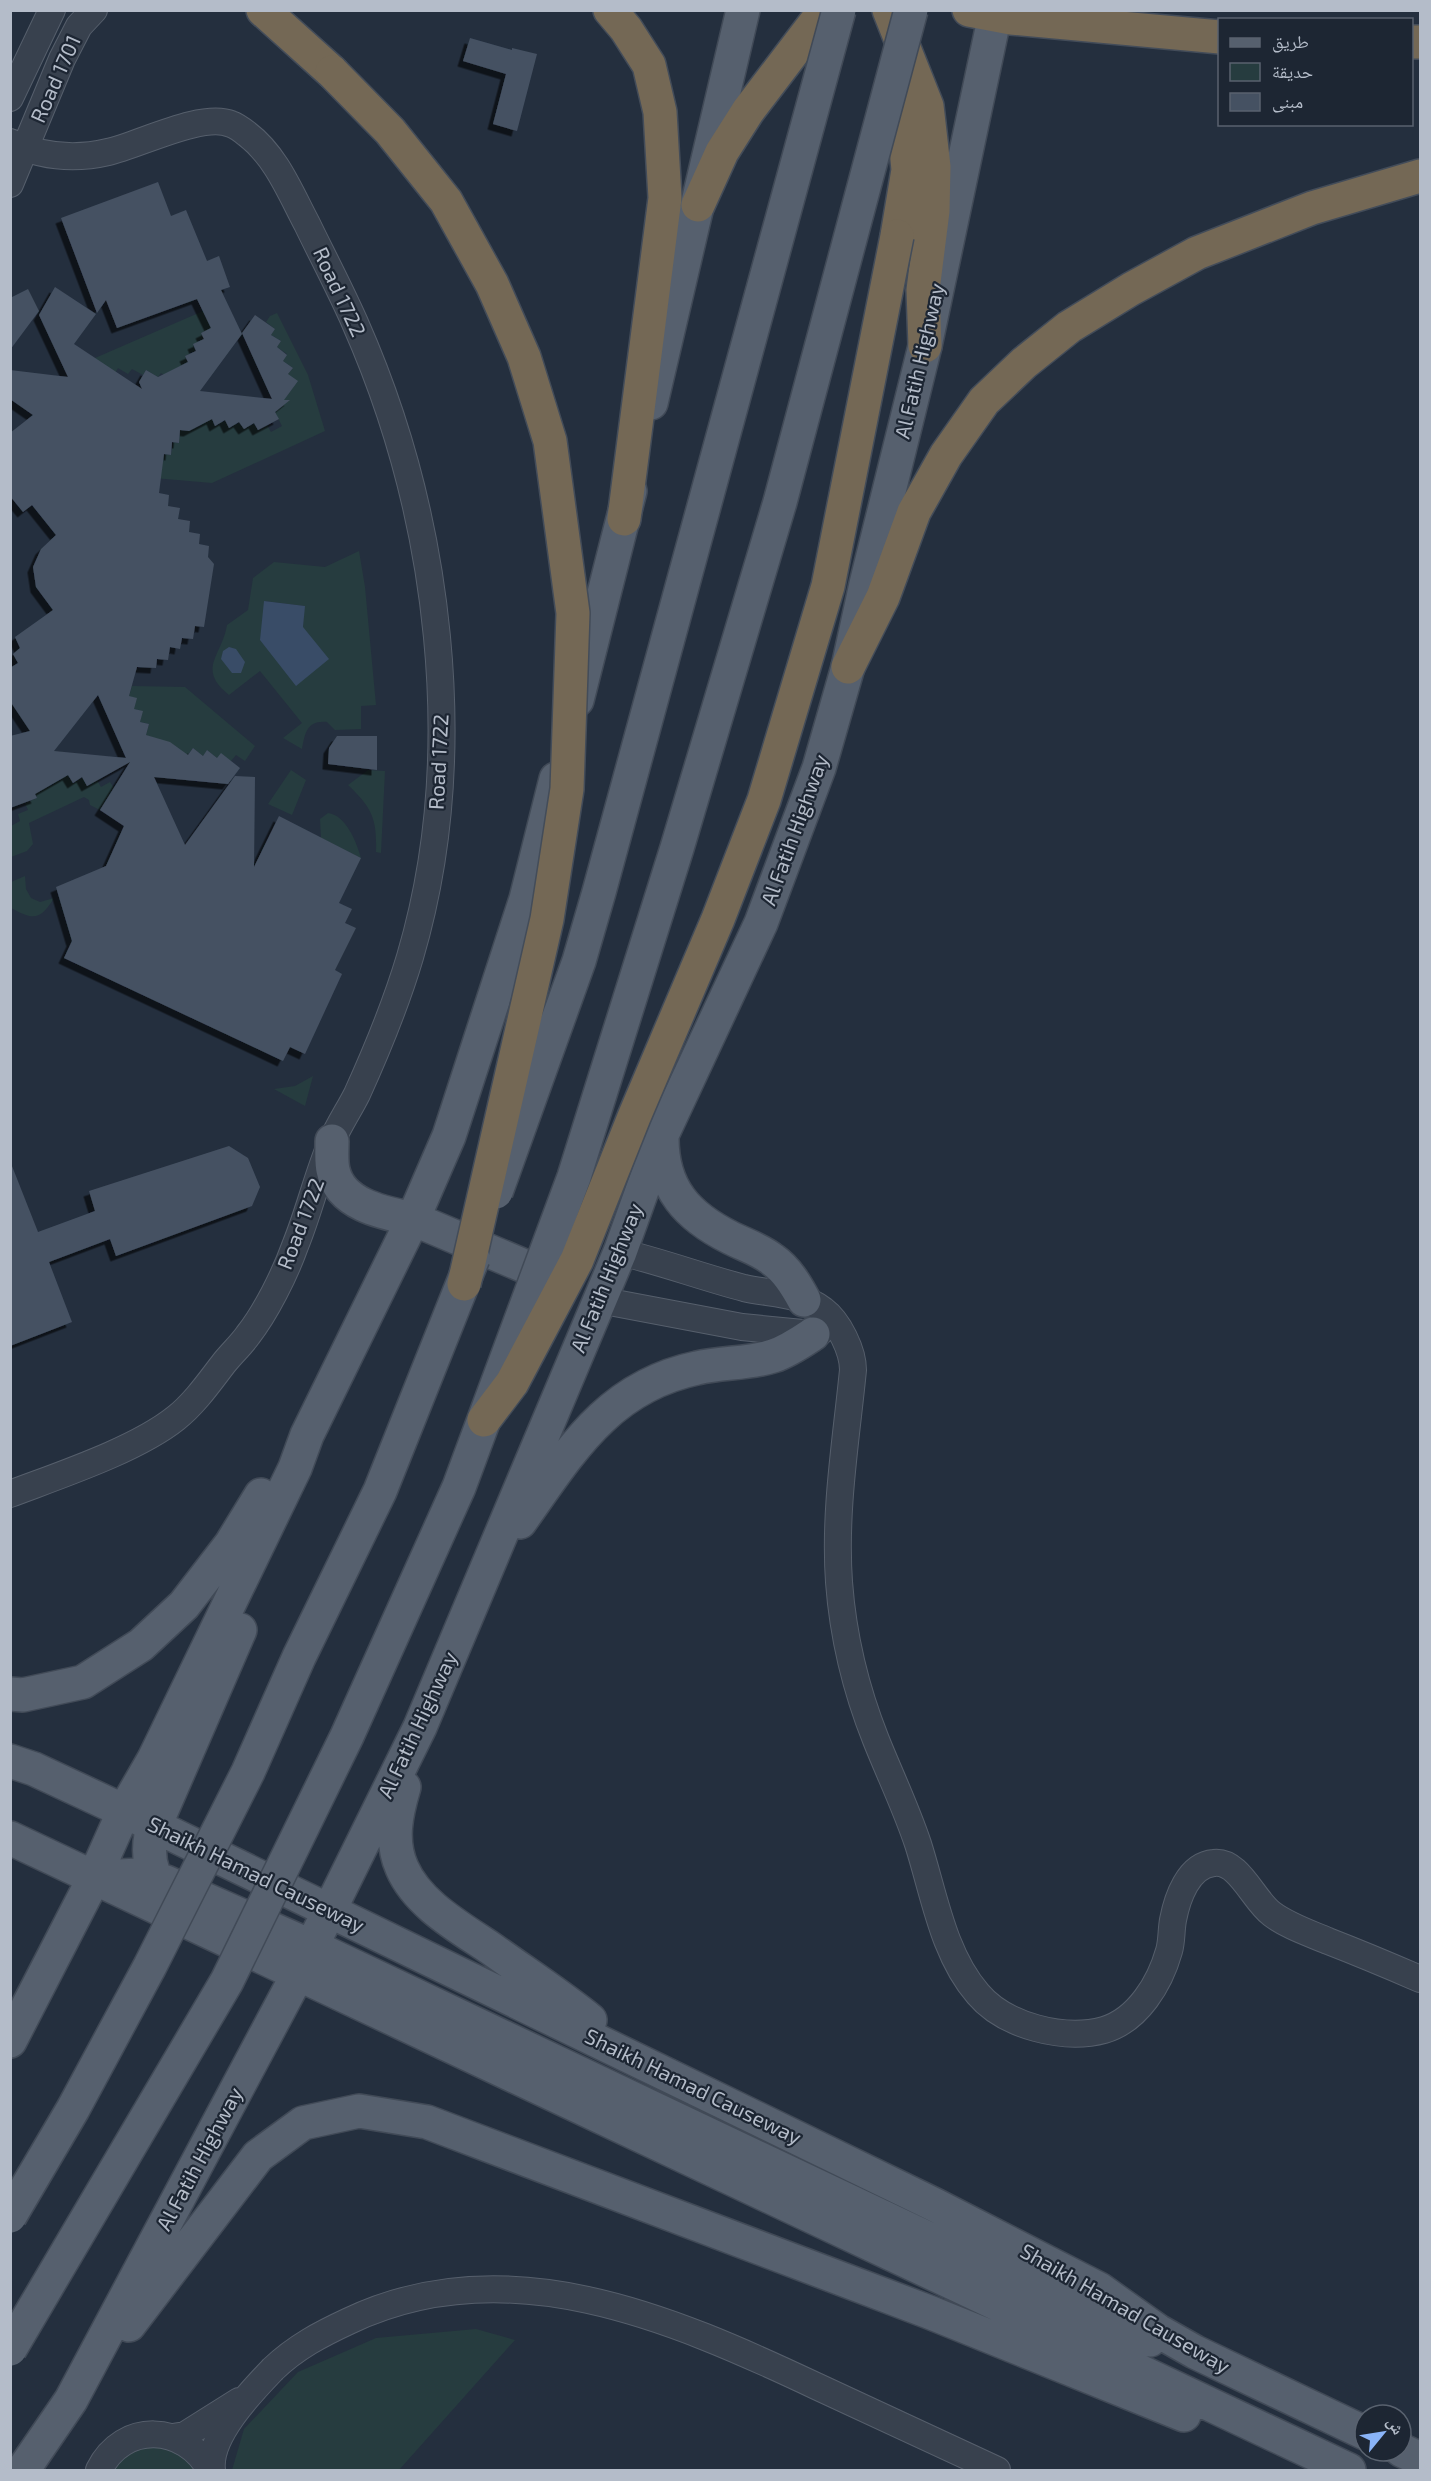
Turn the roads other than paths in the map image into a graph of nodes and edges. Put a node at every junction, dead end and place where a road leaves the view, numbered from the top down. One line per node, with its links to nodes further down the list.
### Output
1 (52, 10): 11 (street, Road 1701)
2 (94, 10): 13 (street, Road 1701)
3 (263, 10): 25 (highway, bridge)
4 (610, 10): 19 (highway)
5 (743, 10): 17 (main road)
6 (825, 10): 17 (highway)
7 (839, 10): 25 (main road, bridge)
8 (987, 11): 10 (highway); 18 (main road, Al Fatih Highway)
9 (898, 15): 18 (highway); 28 (main road, bridge); 28 (highway, bridge)
10 (1218, 37)
11 (10, 98)
12 (10, 113): 13 (street)
13 (35, 125): 14 (street, Road 1701)
14 (18, 145): 16 (street, Road 1701); 22 (street, Road 1722)
15 (1420, 176): 20 (highway)
16 (10, 184)
17 (698, 205): 19 (main road)
18 (925, 345): 20 (main road, Al Fatih Highway)
19 (624, 519): 23 (main road)
20 (848, 667): 21 (main road, Al Fatih Highway)
21 (662, 1135): 24 (main road, Al Fatih Highway); 26 (main road)
22 (332, 1142): 23 (main road); 30 (street, Road 1722)
23 (413, 1219): 24 (main road); 29 (main road)
24 (610, 1275): 26 (street); 27 (street); 31 (main road, Al Fatih Highway)
25 (464, 1284): 45 (main road, bridge)
26 (804, 1300): 27 (street)
27 (826, 1331): 31 (main road); 42 (street)
28 (484, 1420): 46 (main road, bridge)
29 (296, 1468): 32 (main road); 35 (main road); 36 (main road)
30 (10, 1494)
31 (485, 1573): 33 (main road, Al Fatih Highway)
32 (10, 1694)
33 (420, 1727): 40 (main road, Al Fatih Highway); 44 (main road)
34 (10, 1761): 35 (main road, Shaikh Hamad Causeway)
35 (124, 1811): 36 (main road, Shaikh Hamad Causeway); 38 (main road)
36 (154, 1826): 39 (main road); 40 (main road, Shaikh Hamad Causeway)
37 (10, 1838): 38 (main road, Shaikh Hamad Causeway)
38 (94, 1878): 39 (main road); 41 (main road, Shaikh Hamad Causeway); 43 (main road)
39 (156, 1879): 41 (main road)
40 (330, 1910): 41 (main road, Al Fatih Highway); 44 (main road, Shaikh Hamad Causeway)
41 (305, 1960): 47 (main road); 49 (main road, Al Fatih Highway); 56 (main road, Shaikh Hamad Causeway)
42 (1420, 1979)
43 (10, 2042)
44 (638, 2060): 47 (main road, Shaikh Hamad Causeway)
45 (10, 2216)
46 (10, 2349)
47 (1196, 2352): 50 (main road, Shaikh Hamad Causeway)
48 (246, 2396): 51 (street); 54 (street); 55 (street)
49 (72, 2400): 52 (main road, Al Fatih Highway); 56 (main road)
50 (1353, 2427)
51 (173, 2436): 53 (street); 54 (street)
52 (22, 2470)
53 (99, 2470)
54 (211, 2470)
55 (997, 2470)
56 (1347, 2470)

